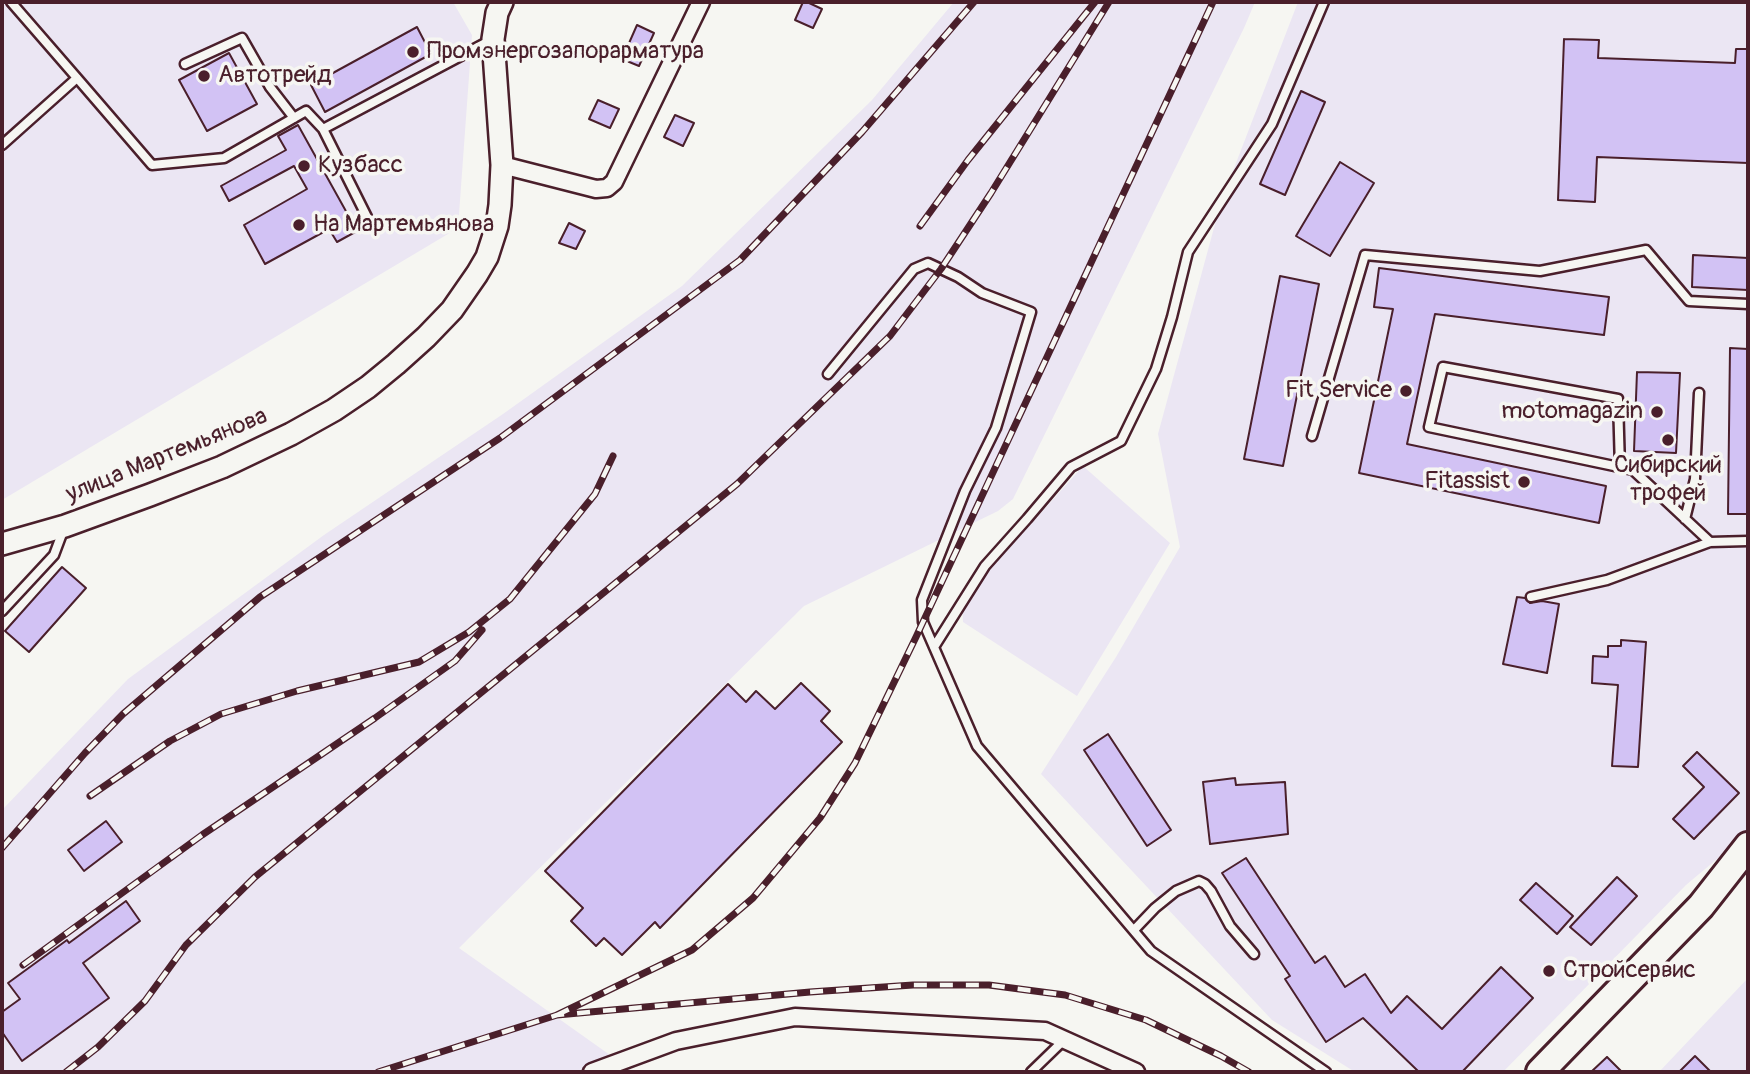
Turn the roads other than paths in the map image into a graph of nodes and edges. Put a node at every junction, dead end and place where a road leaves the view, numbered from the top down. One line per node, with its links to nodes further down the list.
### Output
1 (11, 2): 7 (lane)
2 (701, 2): 11 (street)
3 (1324, 2): 25 (lane)
4 (496, 6): 5 (street, улица Мартемьянова)
5 (493, 39): 9 (lane); 11 (street, улица Мартемьянова)
6 (184, 64): 8 (lane)
7 (77, 78): 8 (lane); 10 (lane)
8 (294, 118): 9 (lane)
9 (323, 129): 12 (lane)
10 (2, 145)
11 (502, 165): 19 (street, улица Мартемьянова)
12 (367, 217)
13 (1748, 304): 16 (lane)
14 (828, 374): 25 (lane)
15 (1699, 393): 18 (lane)
16 (1311, 436)
17 (1620, 468): 17 (lane); 18 (lane)
18 (1685, 519): 21 (lane)
19 (65, 526): 22 (street, улица Мартемьянова); 24 (lane)
20 (1748, 541): 21 (lane)
21 (1710, 542): 23 (lane)
22 (2, 544)
23 (1531, 597)
24 (2, 611)
25 (934, 647): 28 (lane)
26 (1748, 846): 27 (main road)
27 (1738, 876): 35 (main road)
28 (1134, 930): 29 (lane); 34 (lane)
29 (1254, 954)
30 (1064, 1040): 31 (street); 32 (lane); 33 (street)
31 (592, 1072)
32 (1031, 1072)
33 (1136, 1072)
34 (1326, 1072)
35 (1540, 1072)

